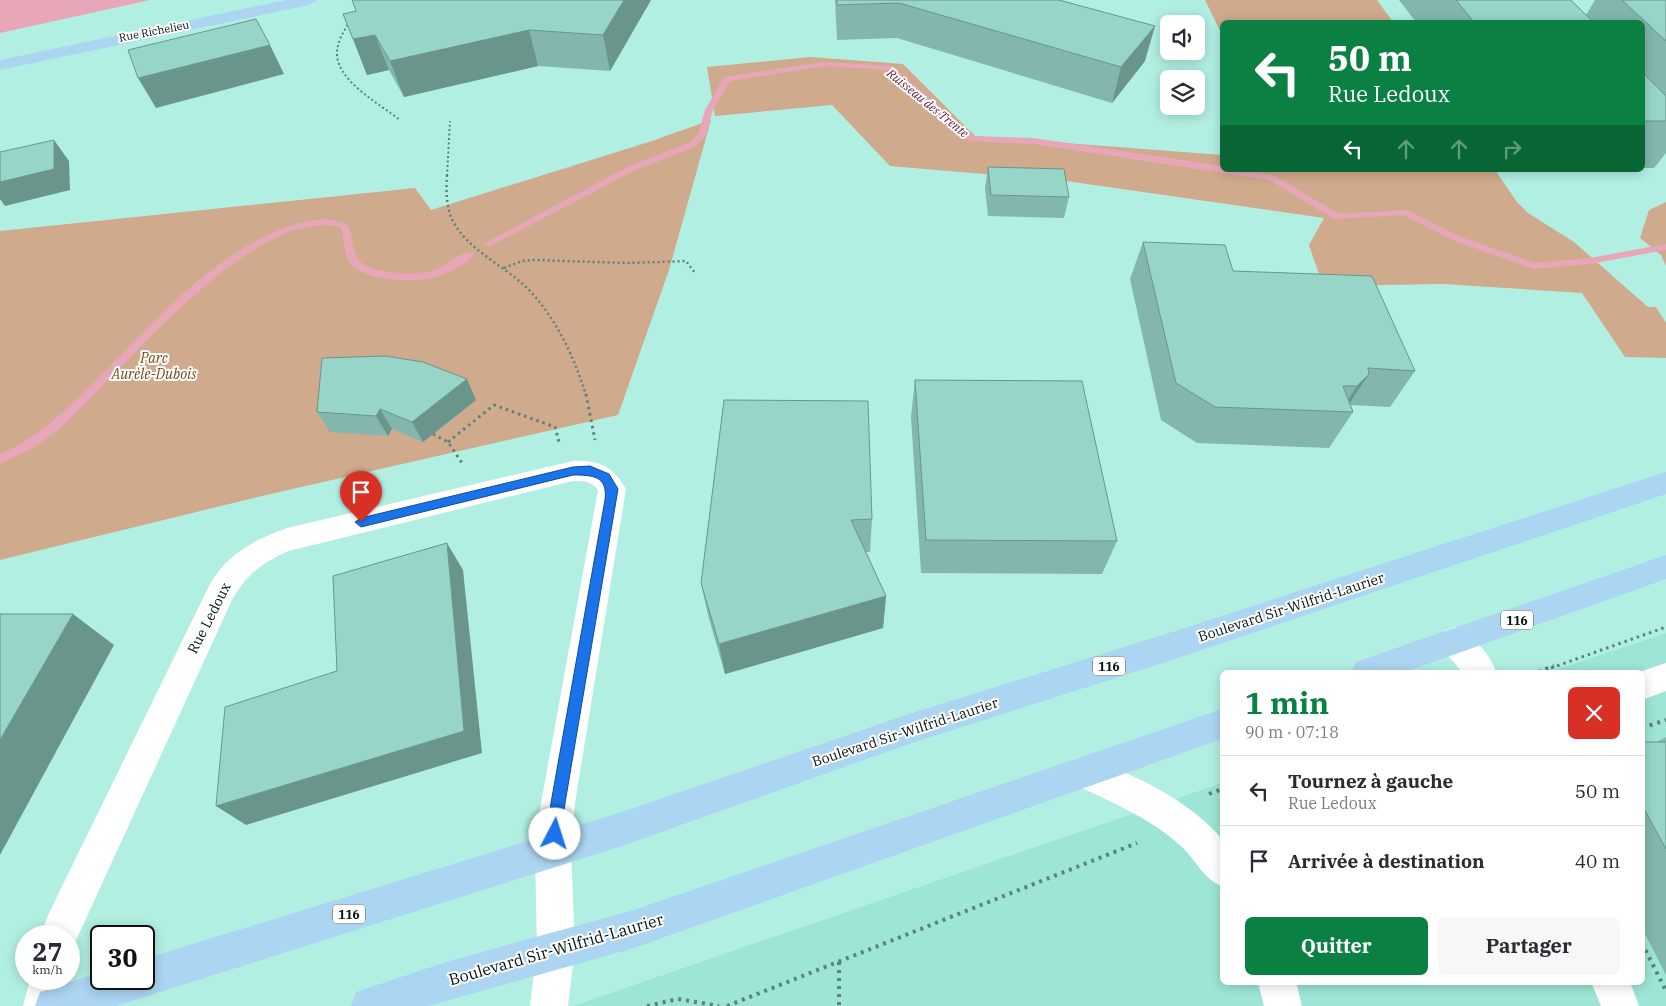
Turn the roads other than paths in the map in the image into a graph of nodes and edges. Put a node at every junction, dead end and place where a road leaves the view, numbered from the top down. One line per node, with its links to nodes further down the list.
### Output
1 (309, 0): 2 (main road, Rue Richelieu)
2 (0, 65)
3 (1666, 483): 12 (main road, Boulevard Sir-Wilfrid-Laurier / 116)
4 (1666, 567): 5 (main road, 116)
5 (1455, 642): 6 (main road, 116); 7 (street)
6 (1373, 670)
7 (1479, 670)
8 (1666, 677): 9 (street)
9 (1645, 685)
10 (1220, 728): 11 (main road, Boulevard Sir-Wilfrid-Laurier)
11 (1085, 772): 13 (street); 15 (main road, Boulevard Sir-Wilfrid-Laurier)
12 (553, 850): 14 (street, Rue Ledoux); 15 (street); 16 (main road, Boulevard Sir-Wilfrid-Laurier / 116)
13 (1220, 865)
14 (63, 925)
15 (556, 949): 23 (main road, Boulevard Sir-Wilfrid-Laurier); 24 (street)
16 (155, 974)
17 (1278, 985): 25 (street)
18 (1611, 985): 26 (street)
19 (46, 990): 21 (street)
20 (104, 990): 22 (main road, Boulevard Sir-Wilfrid-Laurier / 116)
21 (42, 1006)
22 (54, 1006)
23 (370, 1006)
24 (549, 1006)
25 (1283, 1006)
26 (1620, 1006)

